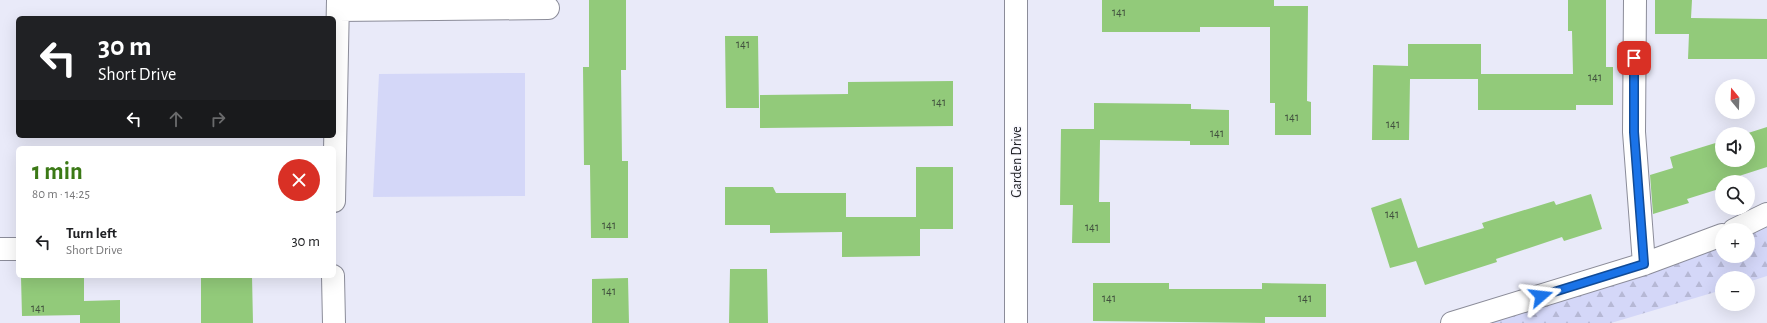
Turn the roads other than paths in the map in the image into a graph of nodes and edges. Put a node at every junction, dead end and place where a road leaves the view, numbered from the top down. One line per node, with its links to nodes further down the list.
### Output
1 (1016, 0): 14 (street, Garden Drive)
2 (1635, 0): 11 (street)
3 (338, 5): 4 (street); 5 (street)
4 (548, 8)
5 (336, 103)
6 (1767, 214): 7 (street)
7 (1748, 223)
8 (1715, 239): 11 (street)
9 (16, 248): 10 (street)
10 (0, 249)
11 (1644, 264): 15 (street)
12 (333, 278): 13 (street)
13 (334, 323)
14 (1016, 323)
15 (1452, 323)

